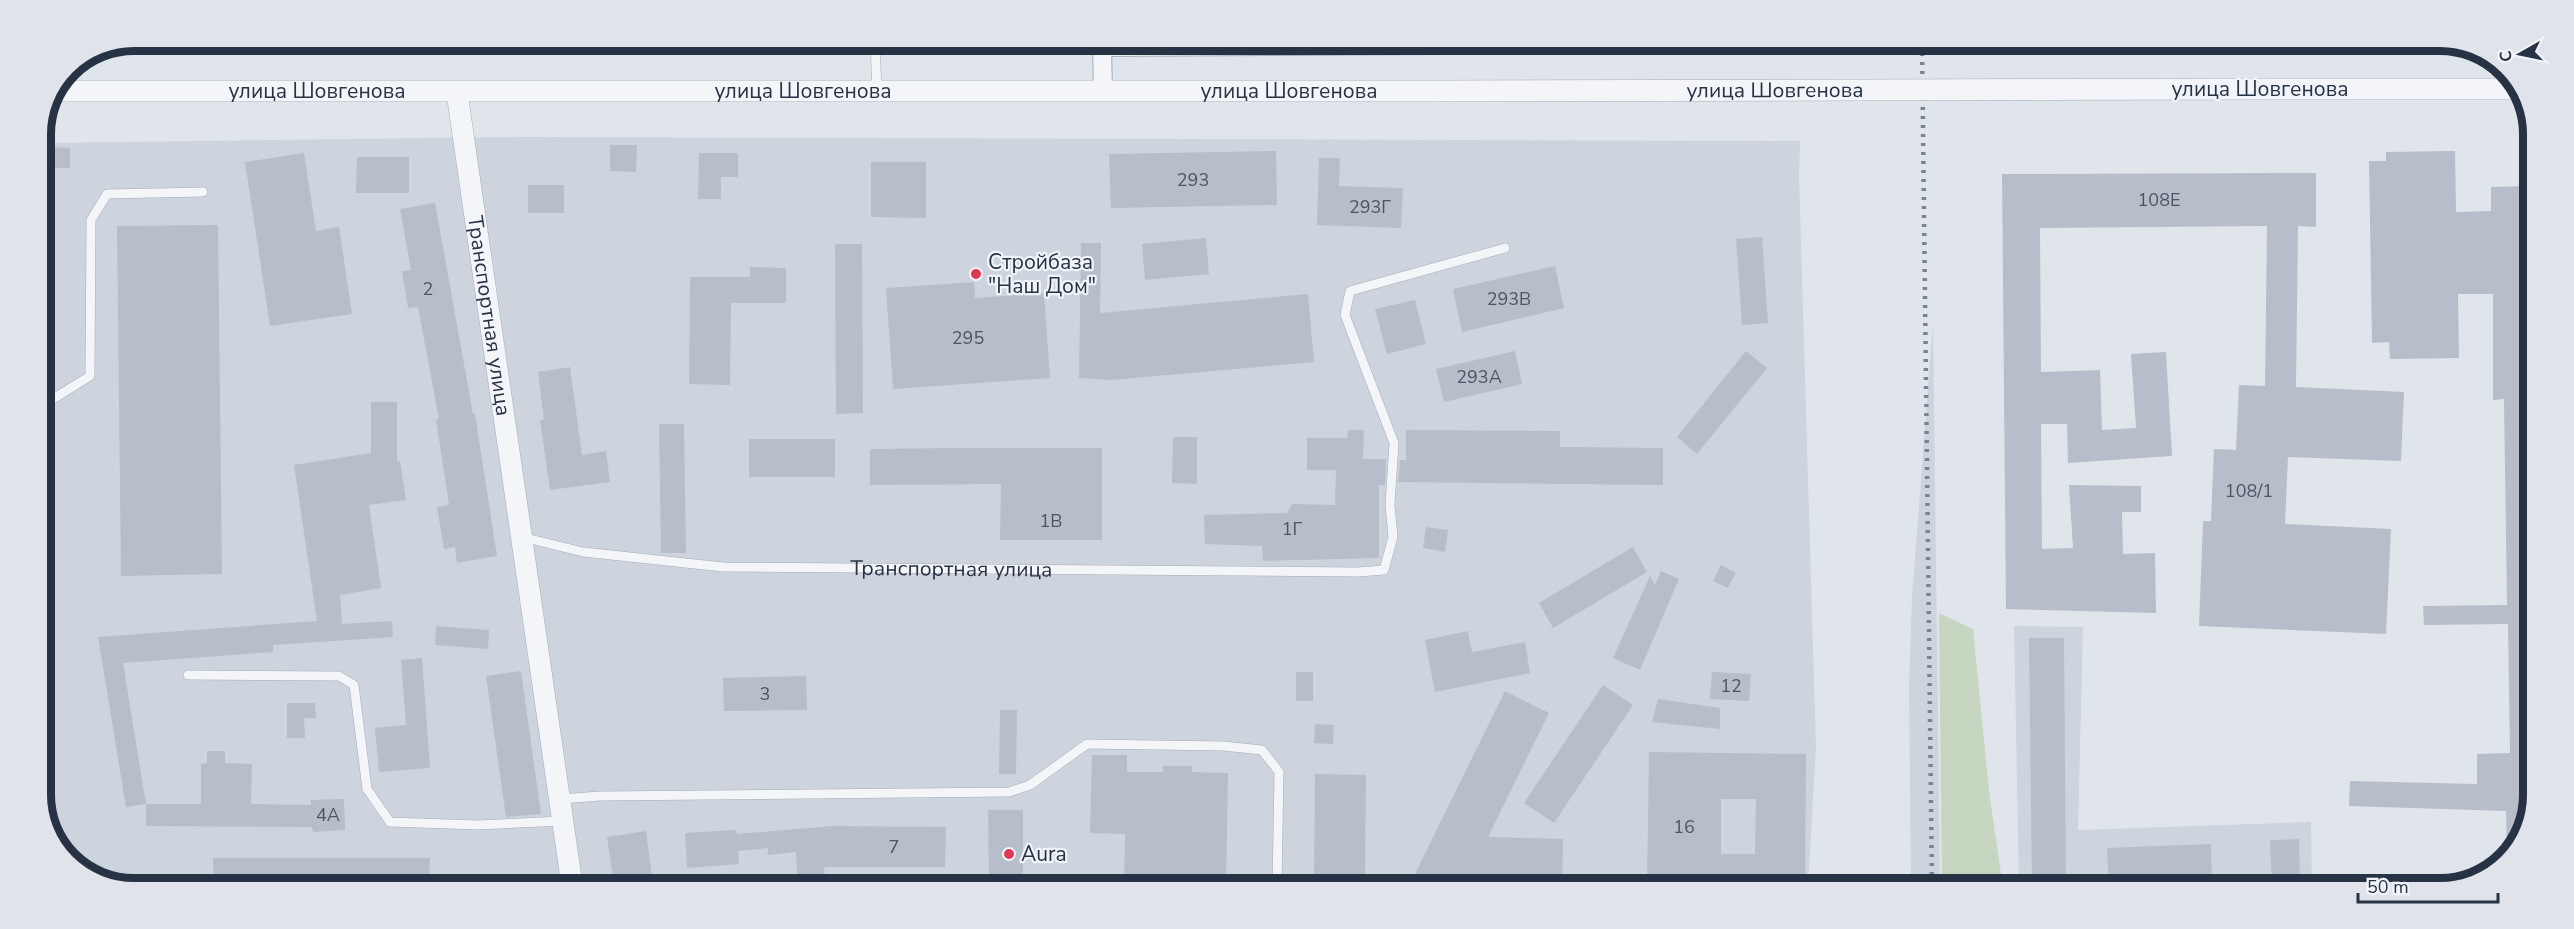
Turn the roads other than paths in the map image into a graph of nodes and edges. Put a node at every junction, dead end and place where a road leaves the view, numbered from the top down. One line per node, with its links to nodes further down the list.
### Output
1 (875, 51): 6 (lane)
2 (1102, 51): 4 (street)
3 (2510, 89): 4 (street, улица Шовгенова, bridge)
4 (1103, 91): 6 (street, улица Шовгенова)
5 (63, 92): 7 (street, улица Шовгенова)
6 (877, 92): 7 (street, улица Шовгенова)
7 (457, 93): 11 (street, Транспортная улица)
8 (202, 192): 10 (lane)
9 (1505, 248): 11 (lane, Транспортная улица)
10 (51, 400)
11 (522, 537): 13 (street, Транспортная улица)
12 (188, 675): 14 (lane)
13 (560, 799): 14 (street, Транспортная улица); 16 (lane)
14 (563, 821): 15 (street, Транспортная улица)
15 (568, 878)
16 (1277, 878)

